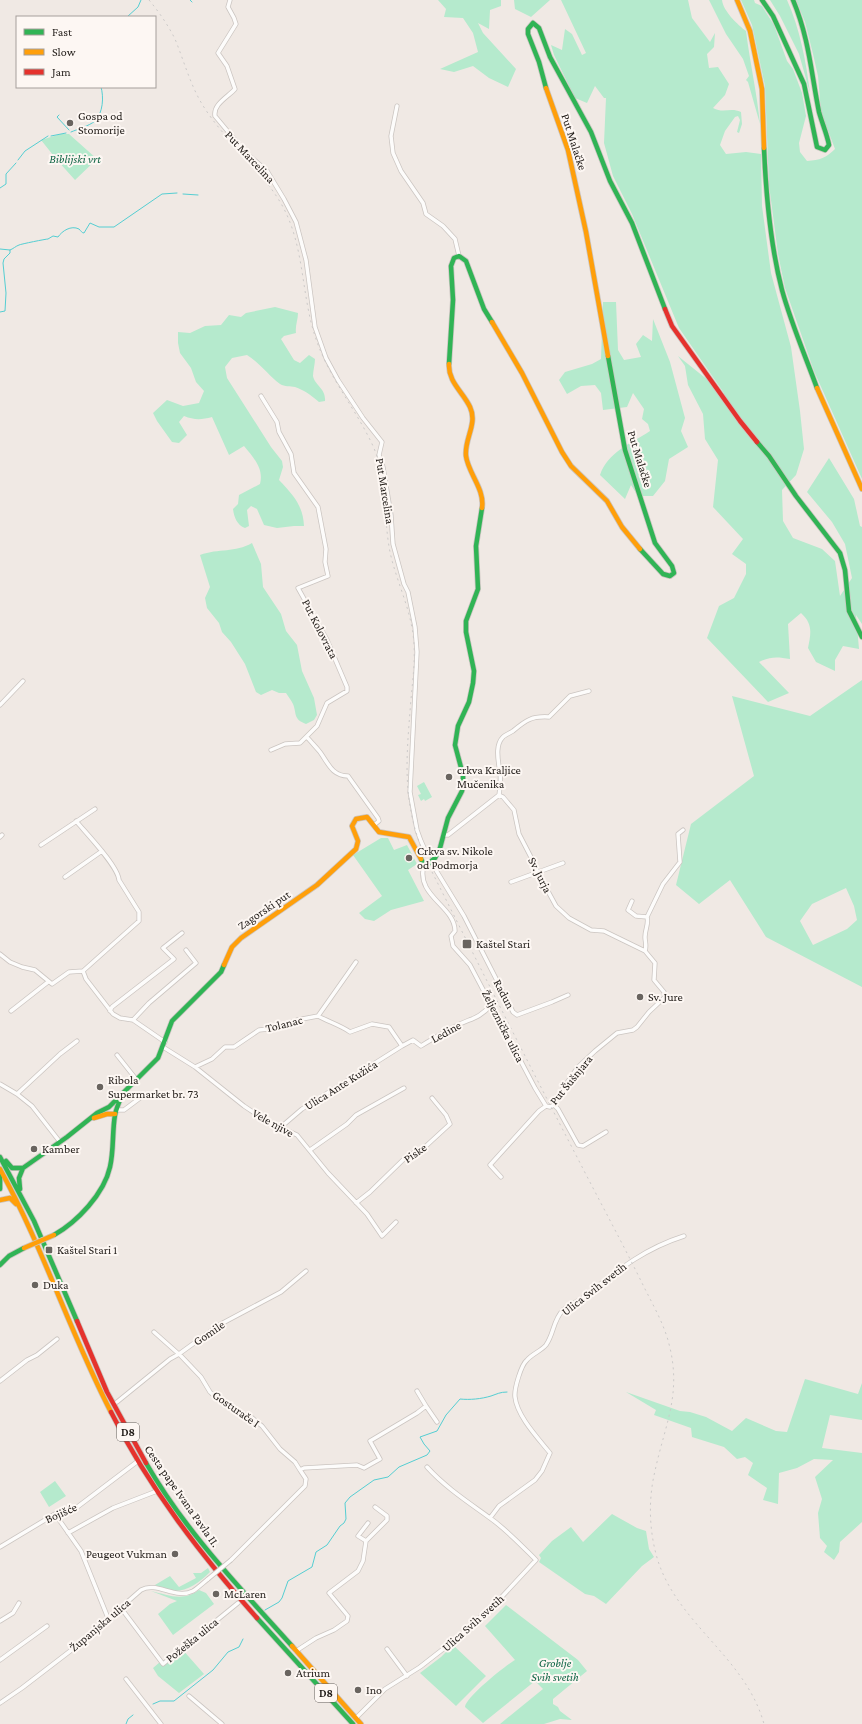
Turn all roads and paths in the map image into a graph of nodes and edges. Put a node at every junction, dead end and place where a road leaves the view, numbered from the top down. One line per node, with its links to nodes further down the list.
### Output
1 (230, 0): 23 (street, Put Marcelina)
2 (737, 0): 8 (main road)
3 (762, 0): 4 (main road)
4 (793, 0)
5 (397, 106): 6 (street)
6 (459, 256): 9 (main road, Put Malačke); 20 (main road)
7 (261, 396): 13 (street, Put Kolovrata)
8 (862, 490)
9 (862, 637)
10 (23, 680): 12 (street)
11 (589, 691): 15 (street)
12 (0, 705)
13 (307, 737): 14 (street); 18 (street)
14 (271, 750)
15 (499, 795): 20 (street); 26 (street, Sv. Jurja)
16 (95, 809): 17 (street)
17 (76, 821): 21 (street); 22 (street)
18 (374, 825): 25 (main road, Zagorski put); 45 (main road, Zagorski put)
19 (683, 830): 30 (street)
20 (444, 835): 23 (main road)
21 (41, 845)
22 (102, 851): 27 (street); 36 (street)
23 (433, 860): 25 (main road); 38 (street, Radun)
24 (563, 863): 26 (street)
25 (424, 865): 39 (street, Željeznička ulica)
26 (538, 873): 28 (street); 33 (street, Sv. Jurja)
27 (65, 877)
28 (511, 882)
29 (632, 901): 30 (street)
30 (647, 917): 33 (street)
31 (182, 933): 41 (street)
32 (186, 950): 43 (street)
33 (645, 951): 56 (street, Put Šušnjara)
34 (0, 954): 37 (street)
35 (356, 962): 42 (street, Tolanac)
36 (83, 971): 37 (street); 41 (street)
37 (48, 982): 40 (street)
38 (568, 995)
39 (491, 1005): 46 (street, Ledine); 57 (street, Željeznička ulica)
40 (11, 1011)
41 (110, 1011): 43 (street, Vele njive)
42 (318, 1016): 46 (street); 48 (street, Tolanac)
43 (133, 1020): 45 (street, Vele njive)
44 (77, 1041): 52 (street)
45 (164, 1044): 48 (street, Vele njive); 49 (main road, Zagorski put)
46 (402, 1046): 61 (street, Ulica Ante Kužića)
47 (117, 1055): 49 (street)
48 (195, 1067): 61 (street, Vele njive)
49 (136, 1079): 53 (main road, Zagorski put)
50 (0, 1084): 52 (street)
51 (404, 1088): 64 (street)
52 (17, 1094): 63 (street)
53 (122, 1096): 58 (main road); 59 (main road)
54 (140, 1098): 59 (street)
55 (432, 1098): 73 (street, Piske)
56 (554, 1105): 57 (street, Put Šušnjara); 62 (street)
57 (546, 1106): 69 (street)
58 (109, 1107): 59 (main road); 60 (main road)
59 (116, 1111): 60 (main road); 77 (main road, bridge)
60 (90, 1119): 63 (main road)
61 (281, 1127): 64 (street, Vele njive)
62 (606, 1132)
63 (60, 1142): 66 (main road)
64 (310, 1150): 73 (street, Vele njive)
65 (0, 1156): 66 (main road); 71 (main road, Cesta pape Ivana Pavla II. / D8)
66 (24, 1168): 71 (main road)
67 (0, 1169): 74 (main road, Cesta pape Ivana Pavla II. / D8)
68 (0, 1176): 70 (main road)
69 (501, 1177)
70 (0, 1189)
71 (20, 1194): 105 (main road, Cesta pape Ivana Pavla II. / D8)
72 (0, 1200): 74 (main road)
73 (356, 1203): 75 (street, Vele njive)
74 (24, 1216): 87 (main road, Cesta pape Ivana Pavla II. / D8)
75 (396, 1222)
76 (684, 1236): 93 (street, Ulica Svih svetih)
77 (0, 1265)
78 (306, 1271): 81 (street, Gomile)
79 (154, 1332): 81 (street, Gosturače I)
80 (58, 1339): 82 (street)
81 (179, 1354): 84 (street, Gomile); 89 (street, Gosturače I)
82 (0, 1382)
83 (417, 1391): 85 (street)
84 (117, 1402)
85 (426, 1406): 86 (street); 89 (street)
86 (437, 1422)
87 (138, 1461): 90 (main road, Cesta pape Ivana Pavla II. / D8); 92 (street, Bojišće)
88 (427, 1467): 93 (street, Ulica Svih svetih)
89 (300, 1470): 100 (street, Županjska ulica, bridge)
90 (157, 1491): 95 (street); 114 (main road, Cesta pape Ivana Pavla II. / D8)
91 (375, 1506): 96 (street)
92 (55, 1514): 95 (street); 97 (street, Bojišće)
93 (490, 1518): 107 (street, Ulica Svih svetih)
94 (368, 1523): 96 (street)
95 (68, 1533): 101 (street)
96 (366, 1541): 105 (street)
97 (0, 1547)
98 (19, 1603): 102 (street)
99 (238, 1603): 100 (street, Požeška ulica)
100 (121, 1608): 101 (street, Županjska ulica)
101 (108, 1618): 110 (street, Županjska ulica)
102 (0, 1621)
103 (47, 1626): 106 (street)
104 (387, 1649): 107 (street)
105 (296, 1651): 111 (main road, Cesta pape Ivana Pavla II. / D8)
106 (0, 1660)
107 (407, 1676): 111 (street, Ulica Svih svetih)
108 (126, 1679): 112 (street)
109 (189, 1696): 113 (street)
110 (0, 1703)
111 (356, 1718): 115 (main road, Cesta pape Ivana Pavla II. / D8)
112 (161, 1724)
113 (222, 1724)
114 (352, 1724)
115 (361, 1724)

